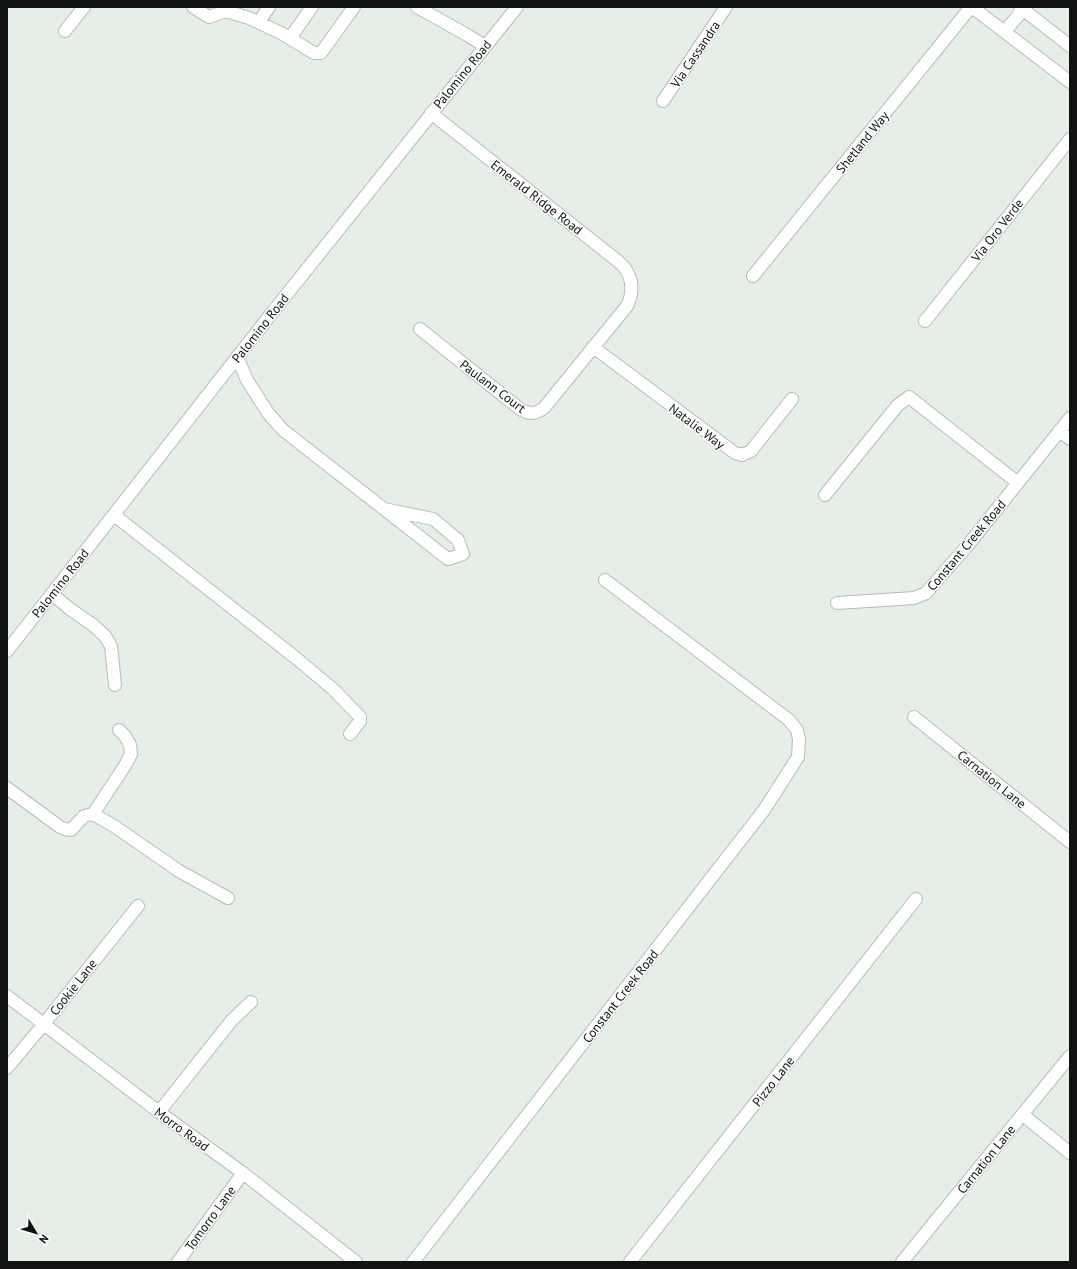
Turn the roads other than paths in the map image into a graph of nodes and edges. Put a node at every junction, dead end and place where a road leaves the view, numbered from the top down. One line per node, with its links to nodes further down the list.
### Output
1 (84, 7): 13 (street)
2 (193, 7): 11 (street)
3 (269, 7): 12 (street)
4 (312, 7): 15 (street)
5 (354, 7): 15 (street)
6 (417, 7): 16 (street)
7 (517, 7): 16 (street, Palomino Road)
8 (726, 7): 19 (street, Via Cassandra)
9 (971, 7): 14 (street); 22 (street, Shetland Way)
10 (1021, 8): 14 (street); 17 (street)
11 (228, 9): 12 (street)
12 (259, 22): 15 (street)
13 (65, 31)
14 (1005, 31): 18 (street)
15 (290, 38)
16 (485, 46): 20 (street, Palomino Road)
17 (1070, 46)
18 (1070, 82)
19 (663, 101)
20 (431, 113): 25 (street, Emerald Ridge Road); 26 (street, Palomino Road)
21 (1070, 139): 23 (street, Via Oro Verde)
22 (753, 276)
23 (925, 321)
24 (420, 329): 25 (street, Paulann Court)
25 (593, 347): 27 (street, Natalie Way)
26 (237, 357): 33 (street); 34 (street, Palomino Road)
27 (792, 400)
28 (1070, 418): 29 (street, Constant Creek Road)
29 (1059, 431): 30 (street); 31 (street, Constant Creek Road)
30 (1070, 439)
31 (1018, 483): 32 (street); 37 (street, Constant Creek Road)
32 (825, 495)
33 (384, 509): 33 (street)
34 (114, 514): 36 (street, Palomino Road); 42 (street)
35 (605, 580): 60 (street, Constant Creek Road)
36 (52, 594): 38 (street, Palomino Road); 39 (street)
37 (837, 603)
38 (7, 651)
39 (115, 685)
40 (914, 717): 45 (street, Carnation Lane)
41 (119, 730): 44 (street)
42 (350, 734)
43 (7, 788): 44 (street)
44 (93, 814): 46 (street)
45 (1070, 842)
46 (228, 898)
47 (916, 899): 61 (street, Pizzo Lane)
48 (138, 906): 51 (street, Cookie Lane)
49 (7, 996): 51 (street, Morro Road)
50 (251, 1002): 54 (street)
51 (43, 1025): 53 (street, Cookie Lane); 54 (street, Morro Road)
52 (1070, 1056): 55 (street, Carnation Lane)
53 (7, 1068)
54 (159, 1112): 57 (street, Morro Road)
55 (1022, 1115): 56 (street); 62 (street, Carnation Lane)
56 (1070, 1152)
57 (243, 1173): 58 (street, Tomorro Lane); 59 (street, Morro Road)
58 (178, 1262)
59 (356, 1262)
60 (413, 1262)
61 (630, 1262)
62 (902, 1262)

